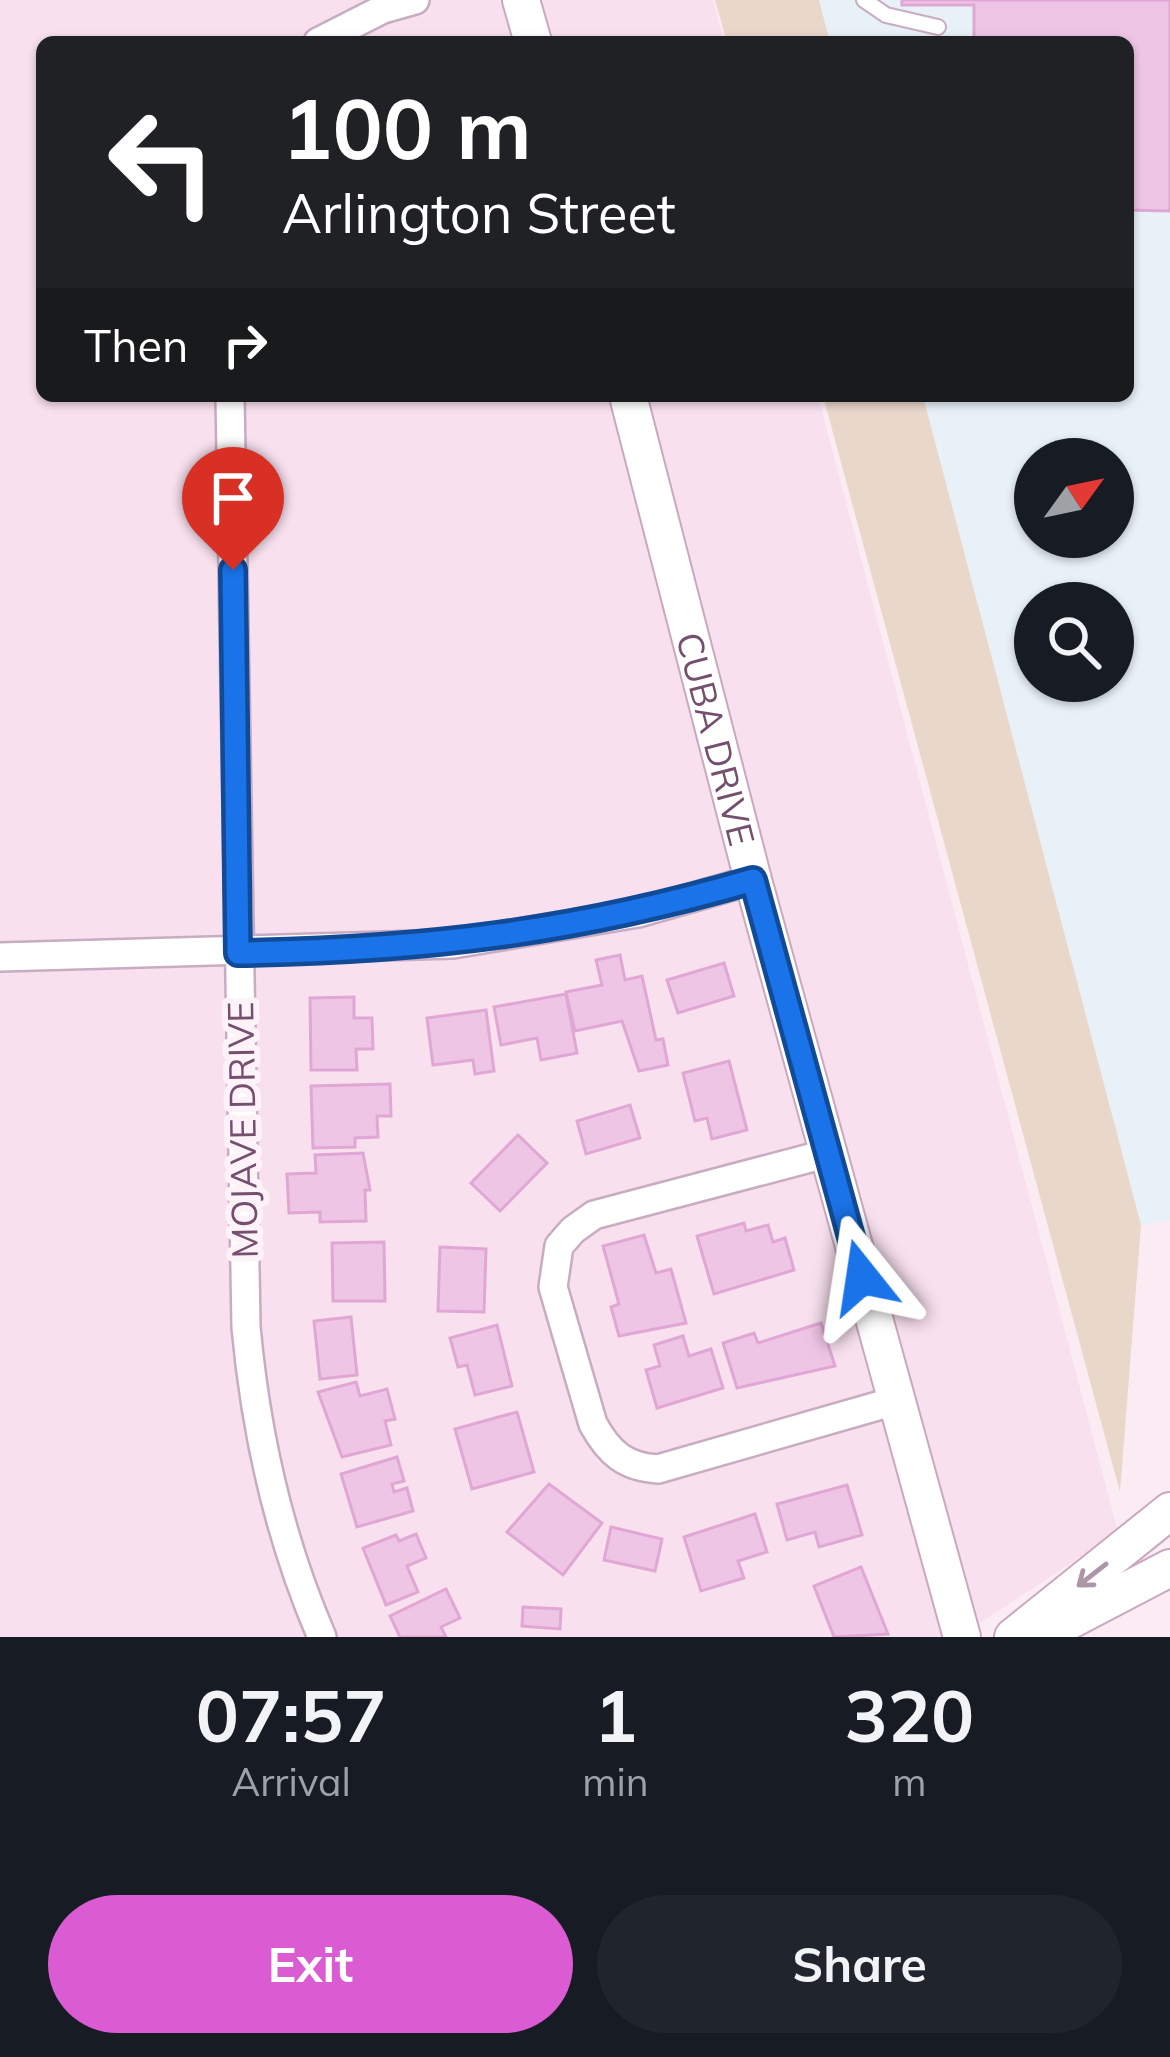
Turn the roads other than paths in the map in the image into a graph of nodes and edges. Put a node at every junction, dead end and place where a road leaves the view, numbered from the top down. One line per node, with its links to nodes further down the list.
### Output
1 (415, 0): 5 (street)
2 (521, 0): 6 (street)
3 (864, 0): 4 (lane)
4 (938, 28)
5 (330, 36)
6 (531, 36)
7 (230, 402): 10 (street, MOJAVE DRIVE)
8 (630, 402): 9 (street, CUBA DRIVE)
9 (753, 880): 10 (street); 12 (street, CUBA DRIVE)
10 (238, 953): 11 (street); 16 (street, MOJAVE DRIVE)
11 (0, 957)
12 (829, 1153): 13 (street, CUBA DRIVE); 13 (street)
13 (895, 1401): 17 (street, CUBA DRIVE)
14 (1170, 1511): 18 (street, one-way to 18)
15 (1170, 1568): 19 (street)
16 (322, 1637)
17 (962, 1637)
18 (1013, 1637)
19 (1038, 1637)

